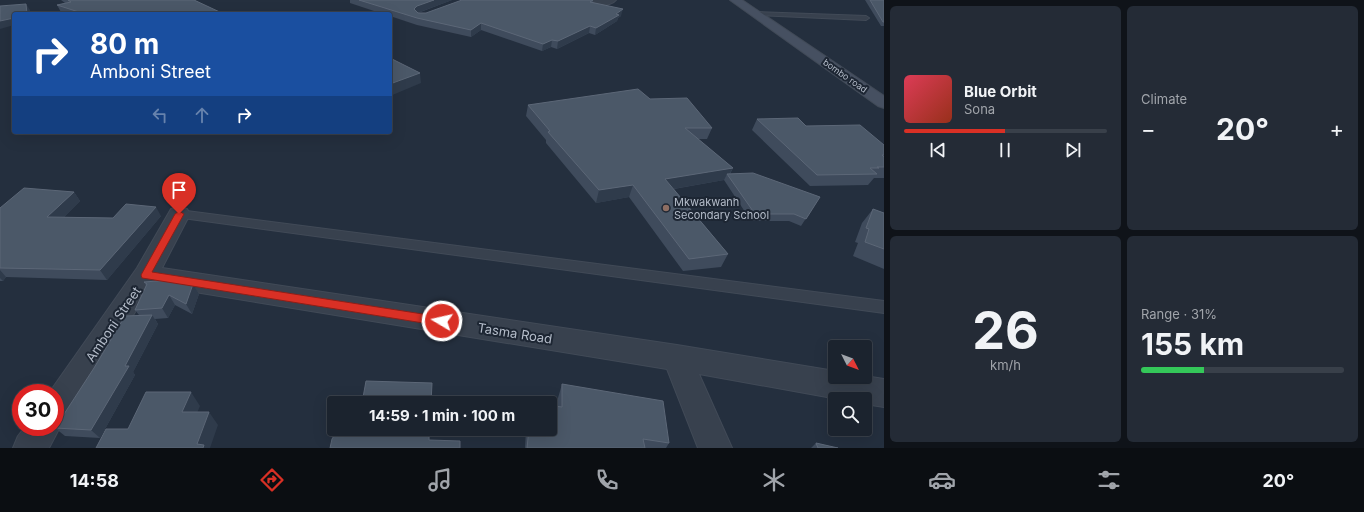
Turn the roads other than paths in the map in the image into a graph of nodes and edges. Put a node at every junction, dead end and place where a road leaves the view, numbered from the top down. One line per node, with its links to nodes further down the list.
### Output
1 (582, 0): 2 (street)
2 (611, 0)
3 (735, 0): 4 (street, bombo road)
4 (756, 14): 5 (lane); 6 (street, bombo road)
5 (866, 18)
6 (884, 104)
7 (179, 214): 8 (street, Amboni Street); 9 (lane)
8 (146, 275): 10 (street, Tasma Road); 12 (street, Amboni Street)
9 (884, 307)
10 (677, 358): 11 (street, Tasma Road); 15 (street)
11 (884, 393)
12 (64, 398)
13 (38, 436): 14 (street)
14 (30, 448)
15 (714, 448)

